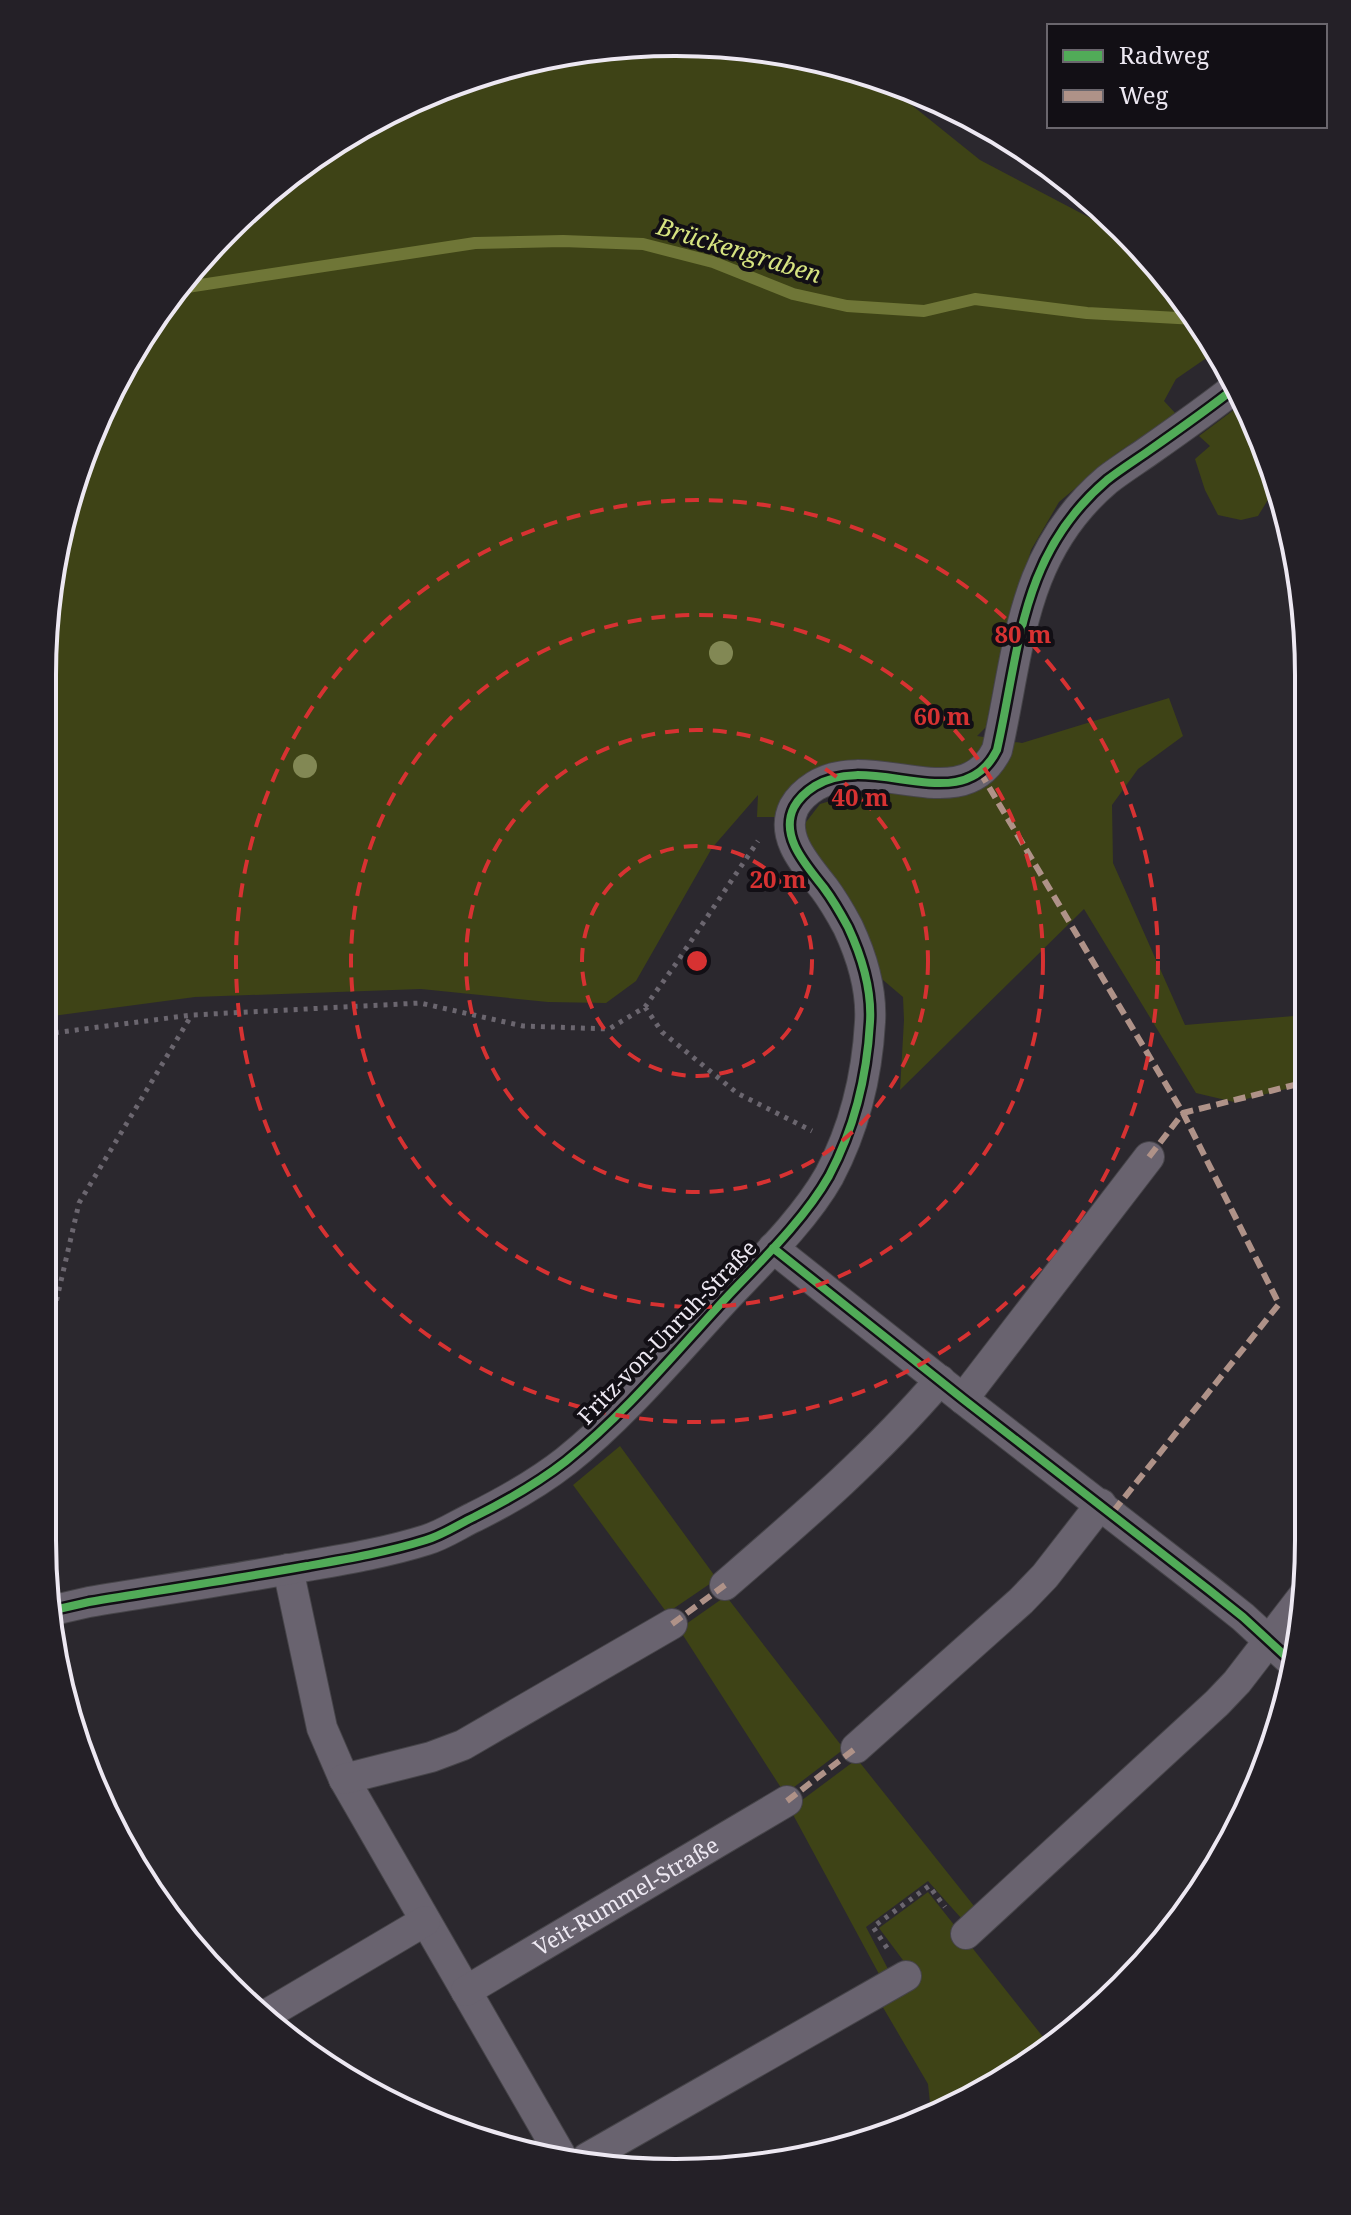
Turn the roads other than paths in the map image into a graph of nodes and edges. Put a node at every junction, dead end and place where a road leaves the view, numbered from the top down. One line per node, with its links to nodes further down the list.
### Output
1 (1227, 394): 3 (street)
2 (1149, 1157): 5 (street)
3 (773, 1248): 4 (street, Fritz-von-Unruh-Straße); 7 (street, Fritz-von-Unruh-Straße)
4 (940, 1380): 5 (street, Fritz-von-Unruh-Straße); 8 (street)
5 (963, 1399): 6 (street, Fritz-von-Unruh-Straße)
6 (1101, 1504): 12 (street, Fritz-von-Unruh-Straße); 14 (street)
7 (288, 1569): 9 (street, Fritz-von-Unruh-Straße); 15 (street)
8 (725, 1585)
9 (60, 1609)
10 (1291, 1612): 12 (street)
11 (672, 1624): 15 (street)
12 (1269, 1640): 13 (street, Fritz-von-Unruh-Straße); 18 (street)
13 (1284, 1654)
14 (856, 1748)
15 (344, 1779): 17 (street)
16 (787, 1801): 20 (street, Veit-Rummel-Straße)
17 (425, 1921): 20 (street); 21 (street)
18 (966, 1934)
19 (906, 1976): 23 (street)
20 (466, 1991): 22 (street)
21 (273, 2010)
22 (556, 2147)
23 (594, 2154)

